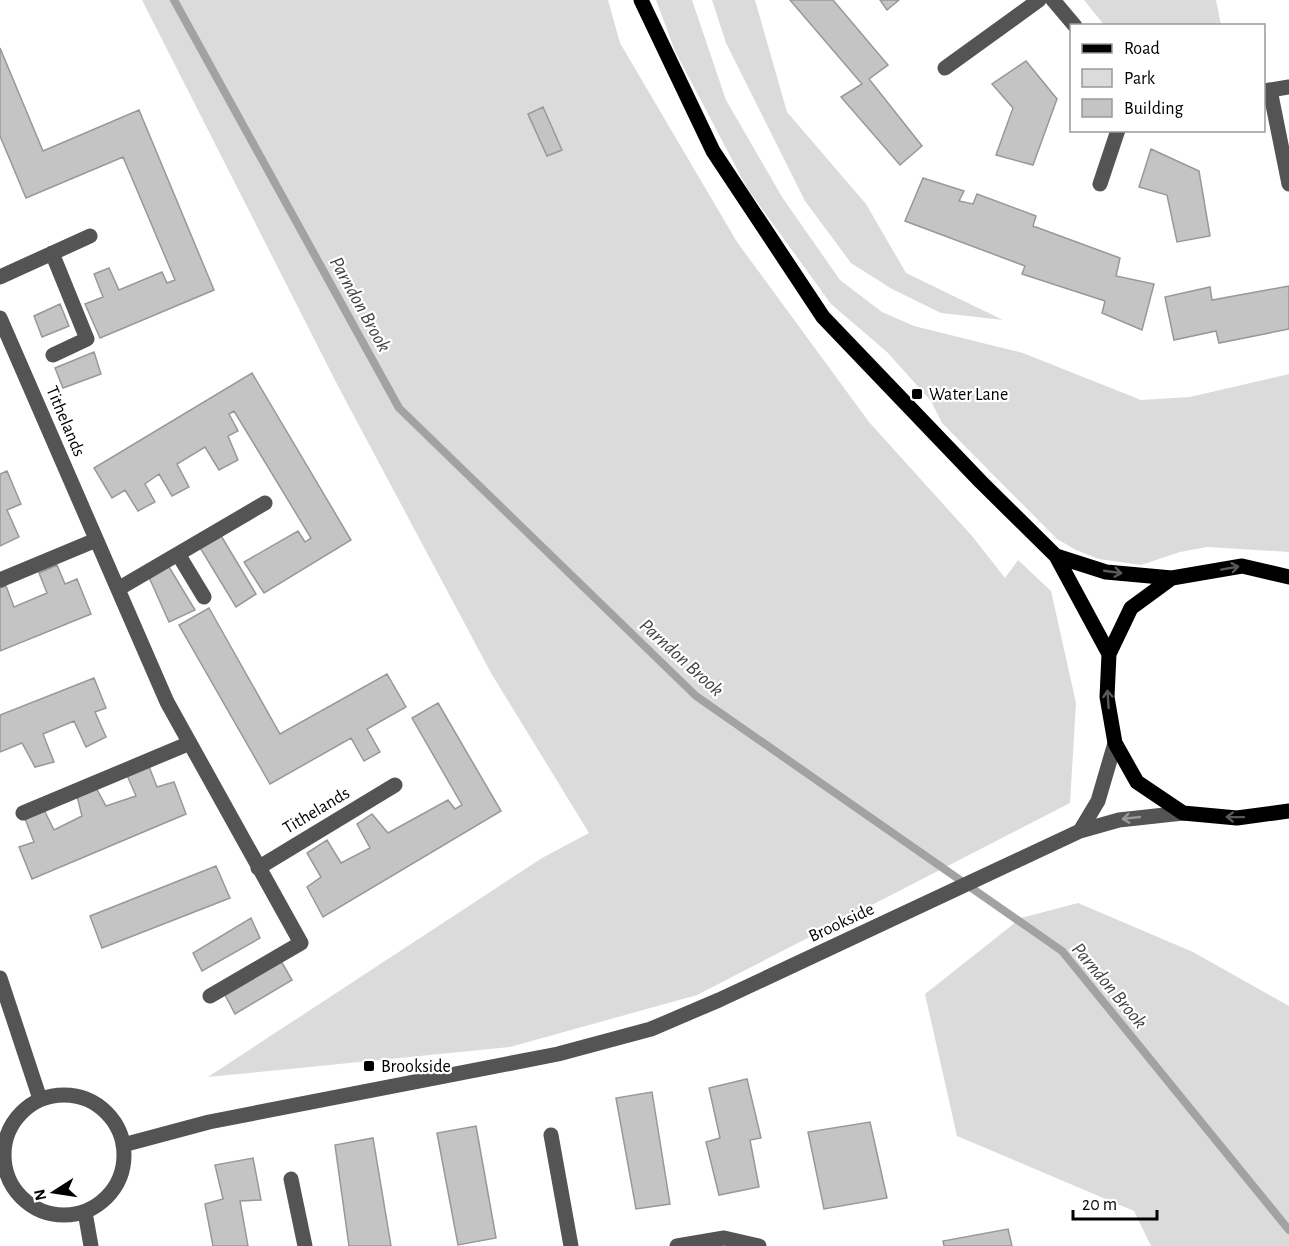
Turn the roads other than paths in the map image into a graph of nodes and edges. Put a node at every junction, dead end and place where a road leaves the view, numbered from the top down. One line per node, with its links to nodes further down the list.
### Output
1 (641, 0): 19 (main road)
2 (1040, 0): 5 (street)
3 (1053, 0): 4 (street)
4 (1073, 24)
5 (945, 68)
6 (1289, 87): 7 (street)
7 (1267, 91): 10 (street)
8 (1117, 132): 9 (street)
9 (1100, 184)
10 (1289, 184)
11 (90, 236): 12 (street)
12 (52, 253): 13 (street); 15 (street)
13 (0, 277)
14 (0, 318): 17 (street, Tithelands)
15 (53, 355)
16 (265, 503): 18 (street)
17 (96, 540): 22 (street); 23 (street, Tithelands)
18 (178, 554): 23 (street); 24 (street)
19 (1056, 556): 21 (main road, one-way to 21); 25 (main road)
20 (1289, 577): 21 (main road, one-way to 20)
21 (1172, 578): 25 (main road)
22 (0, 580)
23 (118, 589): 26 (street, Tithelands)
24 (204, 597)
25 (1109, 654): 27 (main road, one-way to 25)
26 (190, 742): 29 (street); 33 (street, Tithelands)
27 (1115, 743): 30 (main road); 32 (street)
28 (395, 785): 33 (street, Tithelands)
29 (23, 813)
30 (1183, 813): 31 (main road, one-way to 30); 32 (street, Brookside, one-way to 32)
31 (1288, 813)
32 (1080, 831): 38 (street, Brookside)
33 (258, 868): 35 (street, Tithelands)
34 (0, 978): 36 (street)
35 (210, 996)
36 (39, 1099): 38 (street); 39 (street)
37 (551, 1135): 44 (street)
38 (123, 1144): 41 (street)
39 (2, 1170): 41 (street)
40 (291, 1179): 43 (street)
41 (85, 1212): 42 (street)
42 (91, 1246)
43 (305, 1246)
44 (571, 1246)
45 (677, 1246): 46 (street)
46 (759, 1246)

